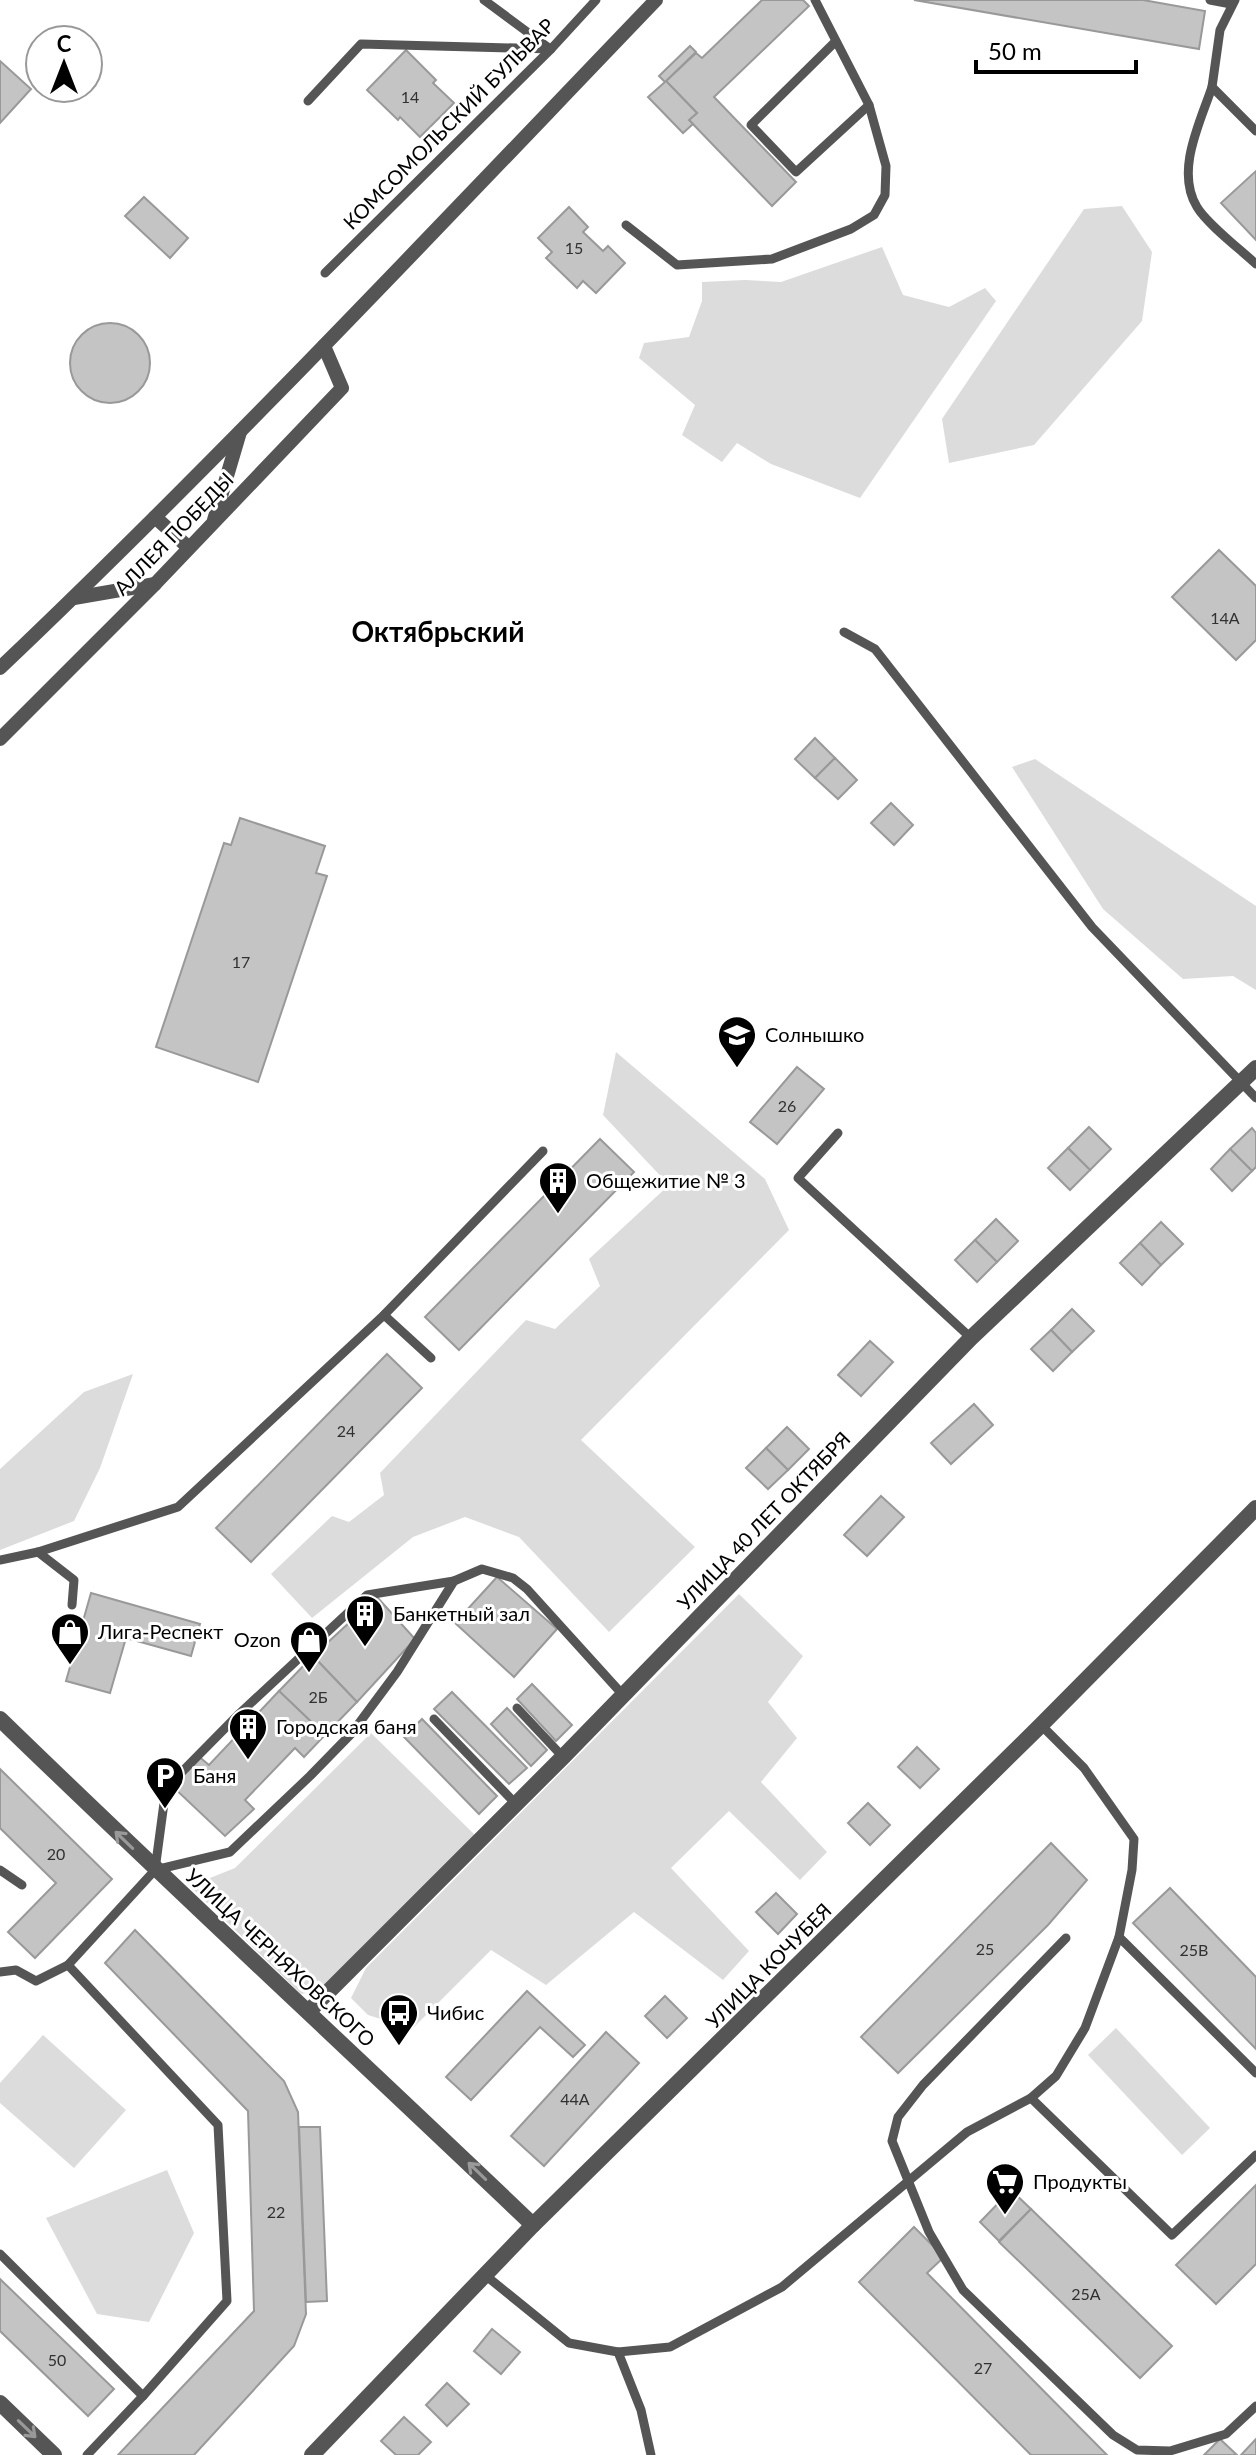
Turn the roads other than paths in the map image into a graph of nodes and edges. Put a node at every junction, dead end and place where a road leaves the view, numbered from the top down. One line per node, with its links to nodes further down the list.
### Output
1 (484, 0): 8 (lane)
2 (596, 0): 8 (lane, КОМСОМОЛЬСКИЙ БУЛЬВАР)
3 (656, 0): 16 (street)
4 (815, 0): 7 (lane)
5 (1210, 0): 6 (lane)
6 (1233, 2): 9 (lane)
7 (835, 42): 11 (lane); 11 (lane)
8 (551, 49): 10 (lane); 15 (lane, КОМСОМОЛЬСКИЙ БУЛЬВАР)
9 (1212, 87): 12 (lane); 14 (lane)
10 (308, 101)
11 (869, 105): 13 (lane)
12 (1256, 131)
13 (626, 225)
14 (1256, 264)
15 (325, 273)
16 (324, 346): 17 (street); 19 (street, АЛЛЕЯ ПОБЕДЫ)
17 (240, 430): 18 (street); 19 (street)
18 (155, 517): 20 (street); 22 (street)
19 (212, 524): 20 (street, АЛЛЕЯ ПОБЕДЫ)
20 (188, 547): 21 (street, АЛЛЕЯ ПОБЕДЫ)
21 (155, 584): 22 (street); 25 (street, АЛЛЕЯ ПОБЕДЫ)
22 (74, 598): 24 (street)
23 (844, 632): 27 (lane)
24 (0, 668)
25 (0, 739)
26 (1256, 1068): 27 (street, УЛИЦА 40 ЛЕТ ОКТЯБРЯ)
27 (1239, 1082): 28 (lane); 32 (street, УЛИЦА 40 ЛЕТ ОКТЯБРЯ)
28 (1256, 1098)
29 (838, 1133): 32 (lane)
30 (543, 1151): 31 (lane)
31 (384, 1315): 33 (lane); 35 (lane)
32 (971, 1338): 39 (street, УЛИЦА 40 ЛЕТ ОКТЯБРЯ)
33 (431, 1358)
34 (1256, 1508): 43 (street, УЛИЦА КОЧУБЕЯ)
35 (38, 1552): 36 (lane); 38 (lane)
36 (0, 1560)
37 (454, 1581): 39 (lane); 47 (lane); 47 (lane)
38 (72, 1605)
39 (623, 1695): 44 (street, УЛИЦА 40 ЛЕТ ОКТЯБРЯ)
40 (517, 1708): 44 (lane)
41 (0, 1719): 47 (street, УЛИЦА ЧЕРНЯХОВСКОГО, one-way to 41)
42 (434, 1719): 45 (lane)
43 (1041, 1725): 49 (lane); 58 (street, УЛИЦА КОЧУБЕЯ)
44 (563, 1757): 45 (street, УЛИЦА 40 ЛЕТ ОКТЯБРЯ)
45 (515, 1803): 53 (street, УЛИЦА 40 ЛЕТ ОКТЯБРЯ)
46 (0, 1870): 48 (lane)
47 (155, 1870): 51 (lane); 53 (street, УЛИЦА ЧЕРНЯХОВСКОГО)
48 (22, 1885)
49 (1119, 1937): 54 (lane); 55 (lane)
50 (1066, 1938): 57 (lane)
51 (68, 1965): 52 (lane); 62 (lane)
52 (0, 1972)
53 (309, 2011): 58 (street, УЛИЦА ЧЕРНЯХОВСКОГО, one-way to 53)
54 (1256, 2073)
55 (1031, 2098): 56 (lane); 57 (lane)
56 (1256, 2155)
57 (909, 2181): 61 (lane); 64 (lane)
58 (533, 2225): 60 (street, УЛИЦА КОЧУБЕЯ)
59 (0, 2254): 62 (lane)
60 (485, 2275): 61 (lane); 67 (street, УЛИЦА КОЧУБЕЯ)
61 (618, 2352): 68 (lane)
62 (143, 2396): 66 (lane)
63 (0, 2403): 65 (street, one-way to 65)
64 (1256, 2406)
65 (54, 2455)
66 (87, 2455)
67 (312, 2455)
68 (651, 2455)

